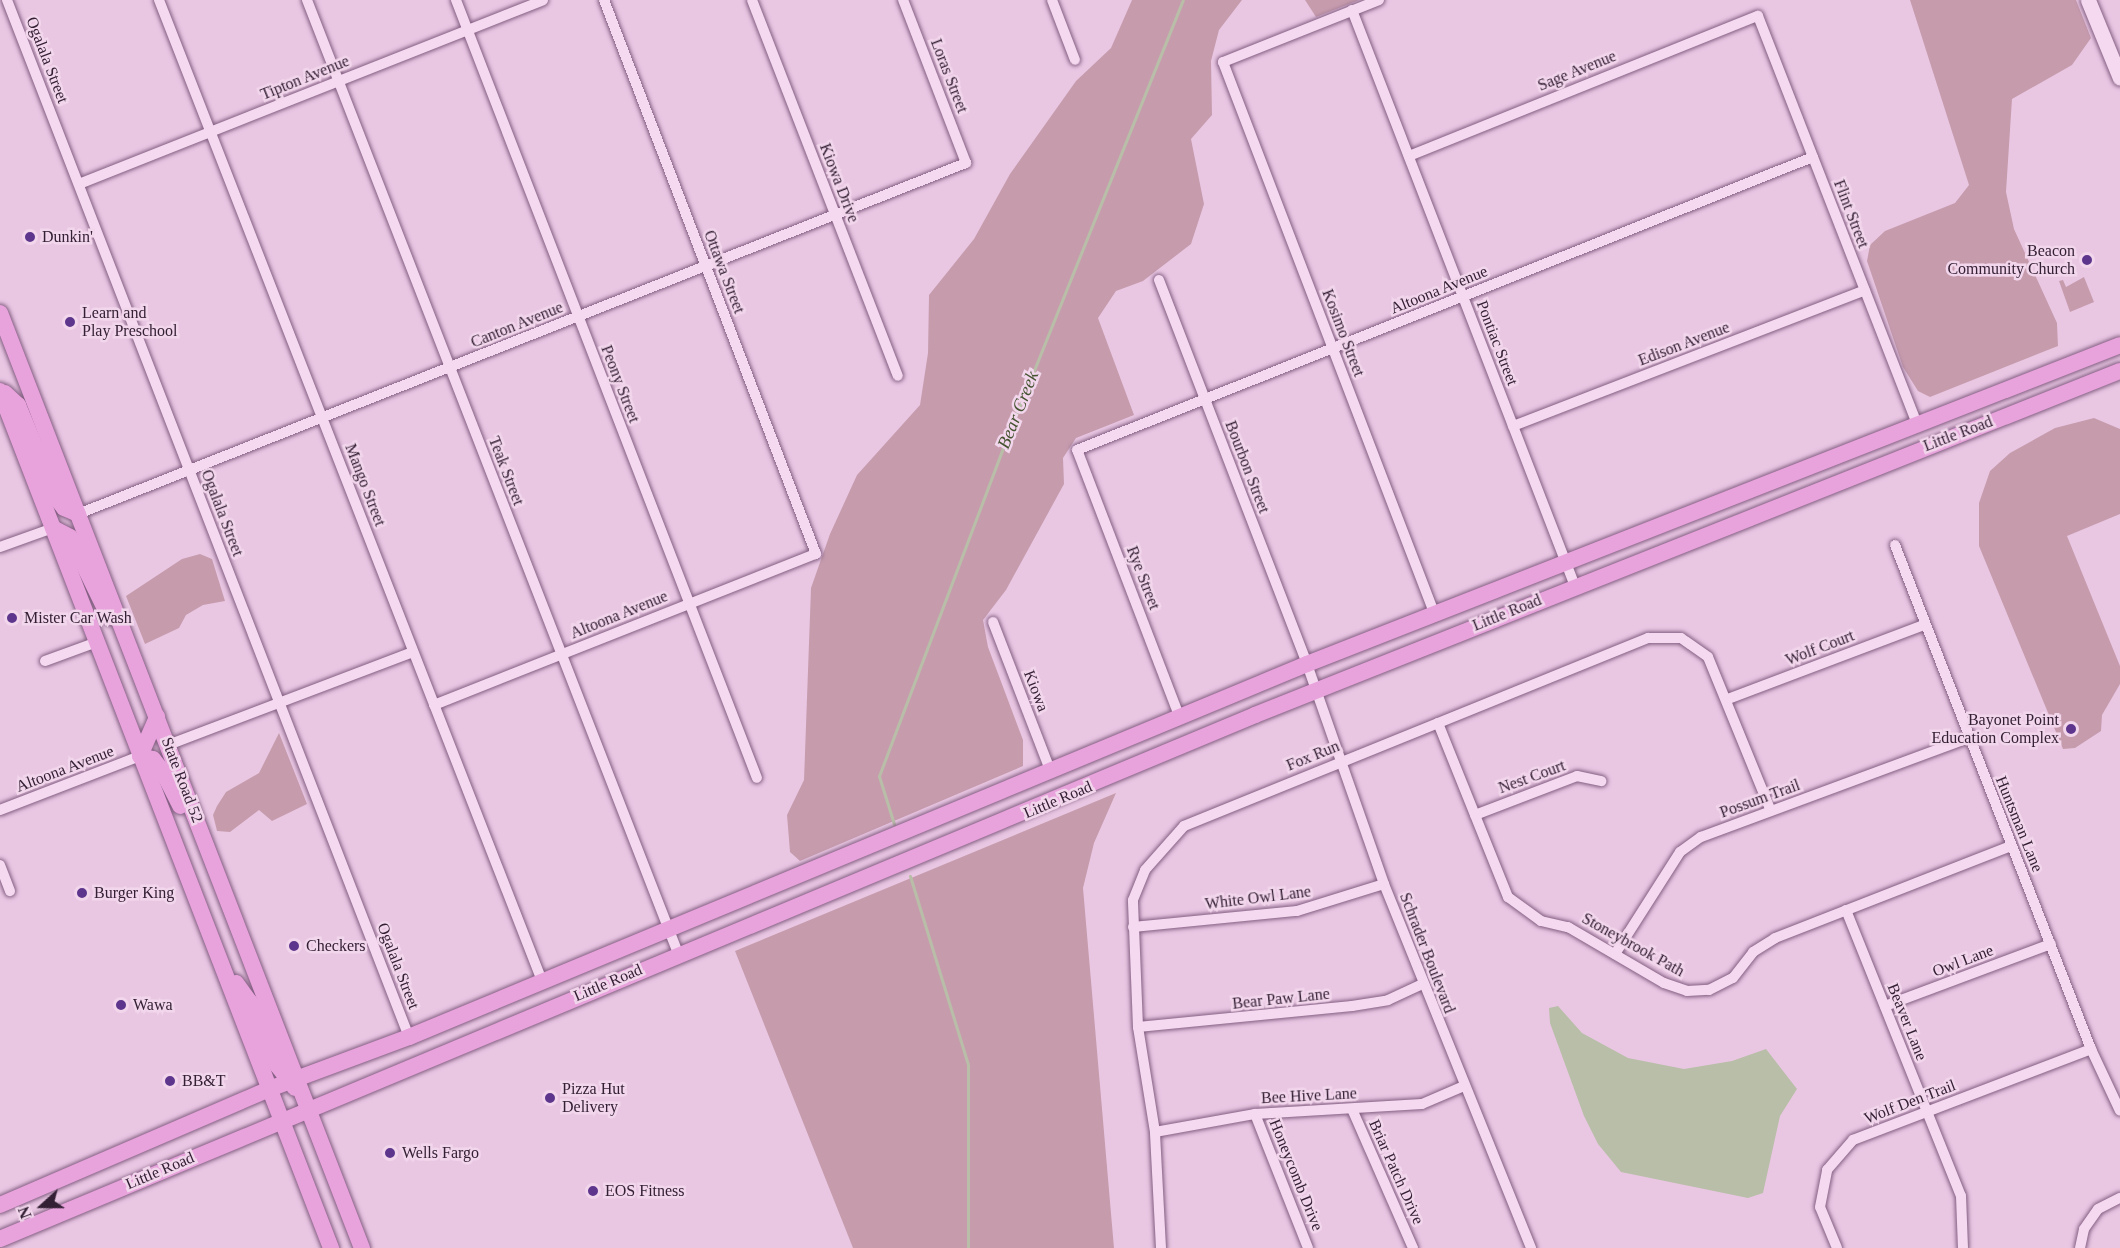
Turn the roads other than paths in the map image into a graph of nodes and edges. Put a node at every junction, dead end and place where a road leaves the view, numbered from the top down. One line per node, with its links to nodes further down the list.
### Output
1 (7, 0): 22 (street, Ogalala Street)
2 (159, 0): 18 (street, Mango Street)
3 (307, 0): 17 (street, Teak Street)
4 (456, 0): 14 (street, Peony Street)
5 (543, 0): 14 (street, Tipton Avenue)
6 (604, 0): 24 (street, Ottawa Street)
7 (752, 0): 23 (street, Kiowa Drive)
8 (903, 0): 21 (street, Loras Street)
9 (1052, 0): 15 (street)
10 (1379, 0): 12 (street)
11 (2088, 0): 16 (street)
12 (1352, 10): 19 (street, Pontiac Street); 31 (street, Kosimo Street)
13 (1758, 16): 19 (street, Sage Avenue); 20 (street, Flint Street)
14 (468, 30): 17 (street, Tipton Avenue); 29 (street, Peony Street)
15 (1075, 60)
16 (2120, 78)
17 (338, 81): 18 (street, Tipton Avenue); 32 (street, Teak Street)
18 (211, 132): 22 (street, Tipton Avenue); 37 (street, Mango Street)
19 (1409, 156): 27 (street, Pontiac Street)
20 (1813, 157): 26 (street, Flint Street); 27 (street, Altoona Avenue)
21 (966, 163): 23 (street, Canton Avenue)
22 (79, 184): 41 (street, Ogalala Street)
23 (835, 215): 24 (street, Canton Avenue); 34 (street, Kiowa Drive)
24 (706, 266): 29 (street, Canton Avenue); 46 (street, Ottawa Street)
25 (1160, 280): 36 (street, Bourbon Street)
26 (1865, 290): 38 (street, Flint Street); 39 (street, Edison Avenue)
27 (1463, 296): 31 (street, Altoona Avenue); 39 (street, Pontiac Street)
28 (0, 313): 42 (main road, State Road 52)
29 (578, 316): 32 (street, Canton Avenue); 49 (street, Peony Street)
30 (2120, 345): 38 (main road, Little Road)
31 (1333, 348): 36 (street, Altoona Avenue); 50 (street, Kosimo Street)
32 (450, 367): 37 (street, Canton Avenue); 55 (street, Teak Street)
33 (2120, 371): 48 (main road, Little Road)
34 (898, 376)
35 (0, 390): 42 (main road); 43 (main road, State Road 52)
36 (1205, 399): 40 (street, Altoona Avenue); 58 (street, Bourbon Street)
37 (322, 417): 41 (street, Canton Avenue); 54 (street, Mango Street)
38 (1917, 424): 47 (main road, Little Road)
39 (1513, 426): 47 (street, Pontiac Street)
40 (1077, 450): 64 (street, Rye Street)
41 (189, 470): 42 (street, Canton Avenue); 61 (street, Ogalala Street)
42 (78, 514): 56 (main road, State Road 52)
43 (53, 528): 45 (street); 53 (main road, State Road 52); 56 (main road)
44 (1894, 545): 52 (street, Huntsman Lane)
45 (0, 547)
46 (816, 554): 49 (street, Altoona Avenue)
47 (1566, 562): 48 (street, Pontiac Street); 50 (main road, Little Road)
48 (1575, 586): 59 (main road, Little Road)
49 (689, 604): 55 (street, Altoona Avenue); 71 (street, Peony Street)
50 (1435, 615): 58 (main road, Little Road)
51 (993, 622): 70 (street, Kiowa)
52 (1924, 624): 60 (street, Wolf Court); 66 (street, Huntsman Lane)
53 (97, 642): 57 (street); 68 (main road, State Road 52)
54 (413, 652): 61 (street); 62 (street, Mango Street)
55 (561, 655): 62 (street, Altoona Avenue); 83 (street, Teak Street)
56 (135, 661): 63 (main road, State Road 52)
57 (45, 662)
58 (1307, 664): 59 (street, Schrader Boulevard); 64 (main road, Little Road)
59 (1314, 692): 69 (street, Schrader Boulevard); 85 (main road, Little Road)
60 (1728, 699): 65 (street, Fox Run); 74 (street, Fox Run)
61 (279, 703): 67 (street); 92 (street, Ogalala Street)
62 (434, 705): 88 (street, Mango Street)
63 (157, 717): 67 (main road, State Road 52); 68 (main road)
64 (1180, 718): 70 (main road, Little Road)
65 (1438, 723): 69 (street, Fox Run); 75 (street, Stoneybrook Path)
66 (1968, 738): 74 (street, Possum Trail); 76 (street, Huntsman Lane)
67 (168, 745): 77 (main road, State Road 52)
68 (140, 756): 73 (street, Altoona Avenue); 77 (main road); 87 (main road, State Road 52)
69 (1338, 761): 79 (street, Schrader Boulevard); 82 (street, Fox Run)
70 (1051, 772): 83 (main road, Little Road)
71 (757, 778)
72 (1601, 781): 75 (street, Nest Court)
73 (0, 810)
74 (1771, 811): 86 (street, Possum Trail)
75 (1475, 815): 86 (street, Stoneybrook Path)
76 (2011, 846): 81 (street, Stoneybrook Path); 84 (street, Huntsman Lane)
77 (210, 852): 94 (main road, State Road 52)
78 (0, 865): 80 (street)
79 (1384, 884): 82 (street, White Owl Lane); 89 (street, Schrader Boulevard)
80 (10, 891)
81 (1846, 910): 86 (street, Stoneybrook Path); 90 (street, Beaver Lane)
82 (1133, 927): 91 (street, Fox Run)
83 (668, 930): 85 (street, Teak Street); 88 (main road, Little Road)
84 (2051, 944): 90 (street, Owl Lane); 93 (street, Huntsman Lane)
85 (678, 953): 97 (main road, Little Road)
86 (1615, 954)
87 (224, 967): 94 (main road); 96 (main road, State Road 52)
88 (542, 981): 92 (main road, Little Road)
89 (1423, 984): 91 (street, Bear Paw Lane); 95 (street, Schrader Boulevard)
90 (1885, 1006): 100 (street, Beaver Lane)
91 (1138, 1027): 103 (street, Fox Run)
92 (409, 1037): 94 (main road, Little Road)
93 (2091, 1049): 99 (street, Huntsman Lane); 100 (street, Wolf Den Trail)
94 (294, 1079): 96 (main road, Little Road); 97 (main road, State Road 52)
95 (1464, 1086): 98 (street, Bee Hive Lane); 112 (street, Schrader Boulevard)
96 (272, 1088): 102 (main road, State Road 52); 105 (main road, Little Road)
97 (310, 1108): 102 (main road, Little Road); 108 (main road, State Road 52)
98 (1352, 1109): 101 (street, Bee Hive Lane); 111 (street, Briar Patch Drive)
99 (2120, 1111)
100 (1926, 1112): 113 (street, Wolf Den Trail); 114 (street, Beaver Lane)
101 (1255, 1114): 103 (street, Bee Hive Lane); 110 (street, Honeycomb Drive)
102 (283, 1119): 106 (main road, Little Road); 107 (main road, State Road 52)
103 (1155, 1132): 109 (street, Fox Run)
104 (2120, 1198): 115 (street)
105 (0, 1205)
106 (0, 1239)
107 (331, 1248)
108 (362, 1248)
109 (1161, 1248)
110 (1308, 1248)
111 (1413, 1248)
112 (1530, 1248)
113 (1837, 1248)
114 (1964, 1248)
115 (2080, 1248)

